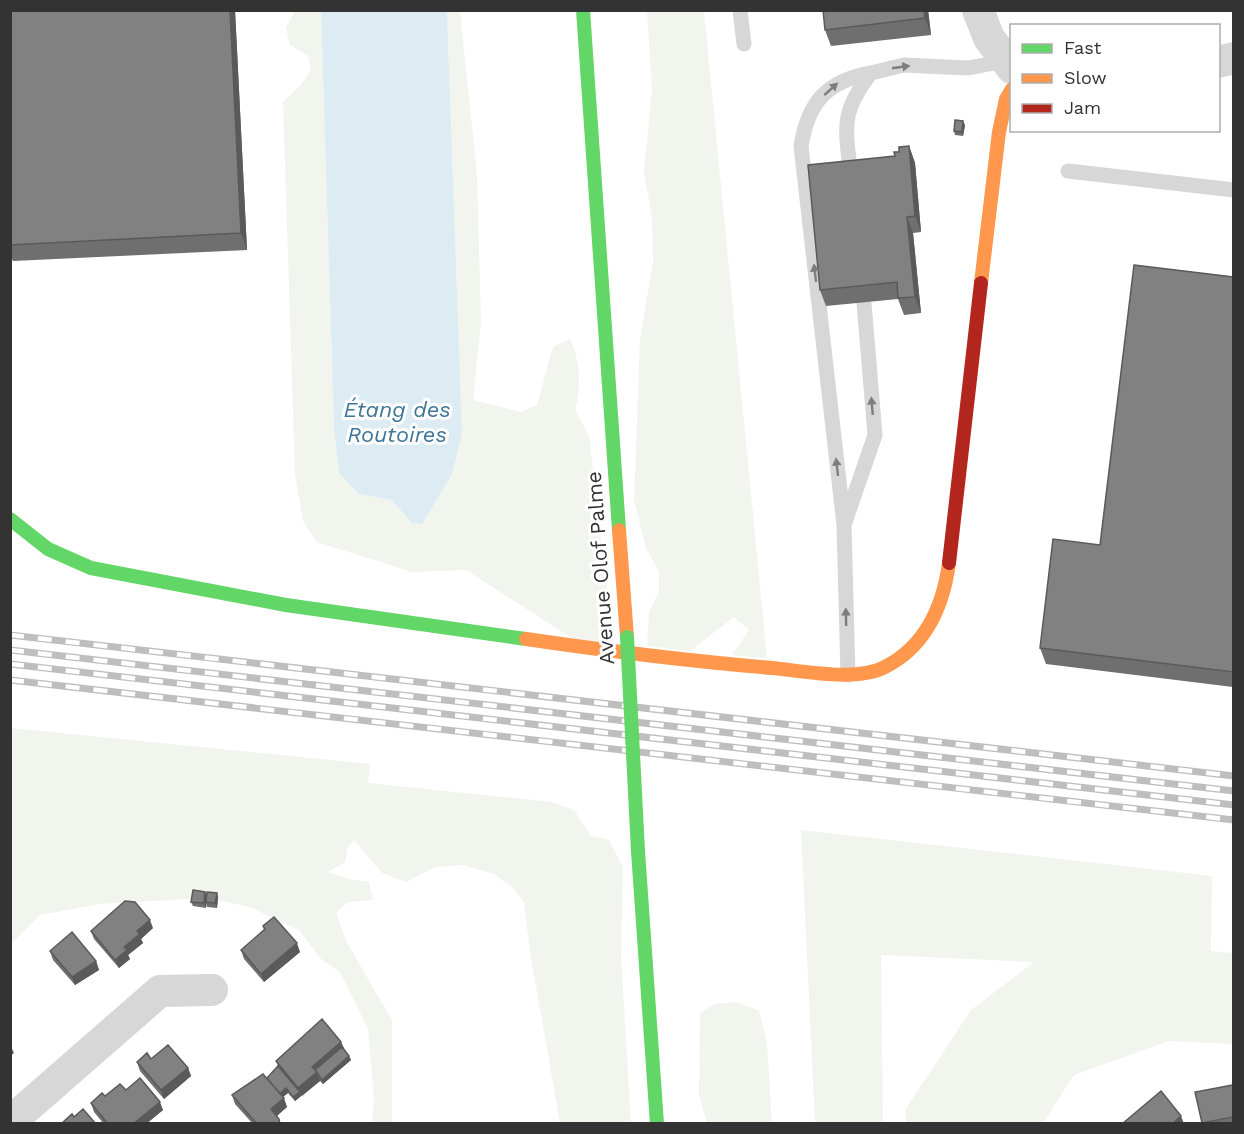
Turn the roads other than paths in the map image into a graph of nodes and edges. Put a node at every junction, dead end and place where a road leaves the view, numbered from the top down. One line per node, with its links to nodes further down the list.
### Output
1 (583, 10): 16 (street, Avenue Olof Palme, bridge)
2 (740, 10): 4 (lane)
3 (978, 10): 5 (street)
4 (744, 44)
5 (1009, 72): 6 (lane, one-way to 5); 13 (street)
6 (871, 73): 8 (lane); 12 (lane, one-way to 6)
7 (1068, 171): 9 (lane)
8 (850, 178)
9 (1233, 190)
10 (864, 303): 12 (lane, one-way to 10)
11 (10, 519): 13 (street)
12 (844, 525): 13 (lane, one-way to 12)
13 (848, 675)
14 (212, 990): 15 (street)
15 (10, 1122)
16 (657, 1124)

